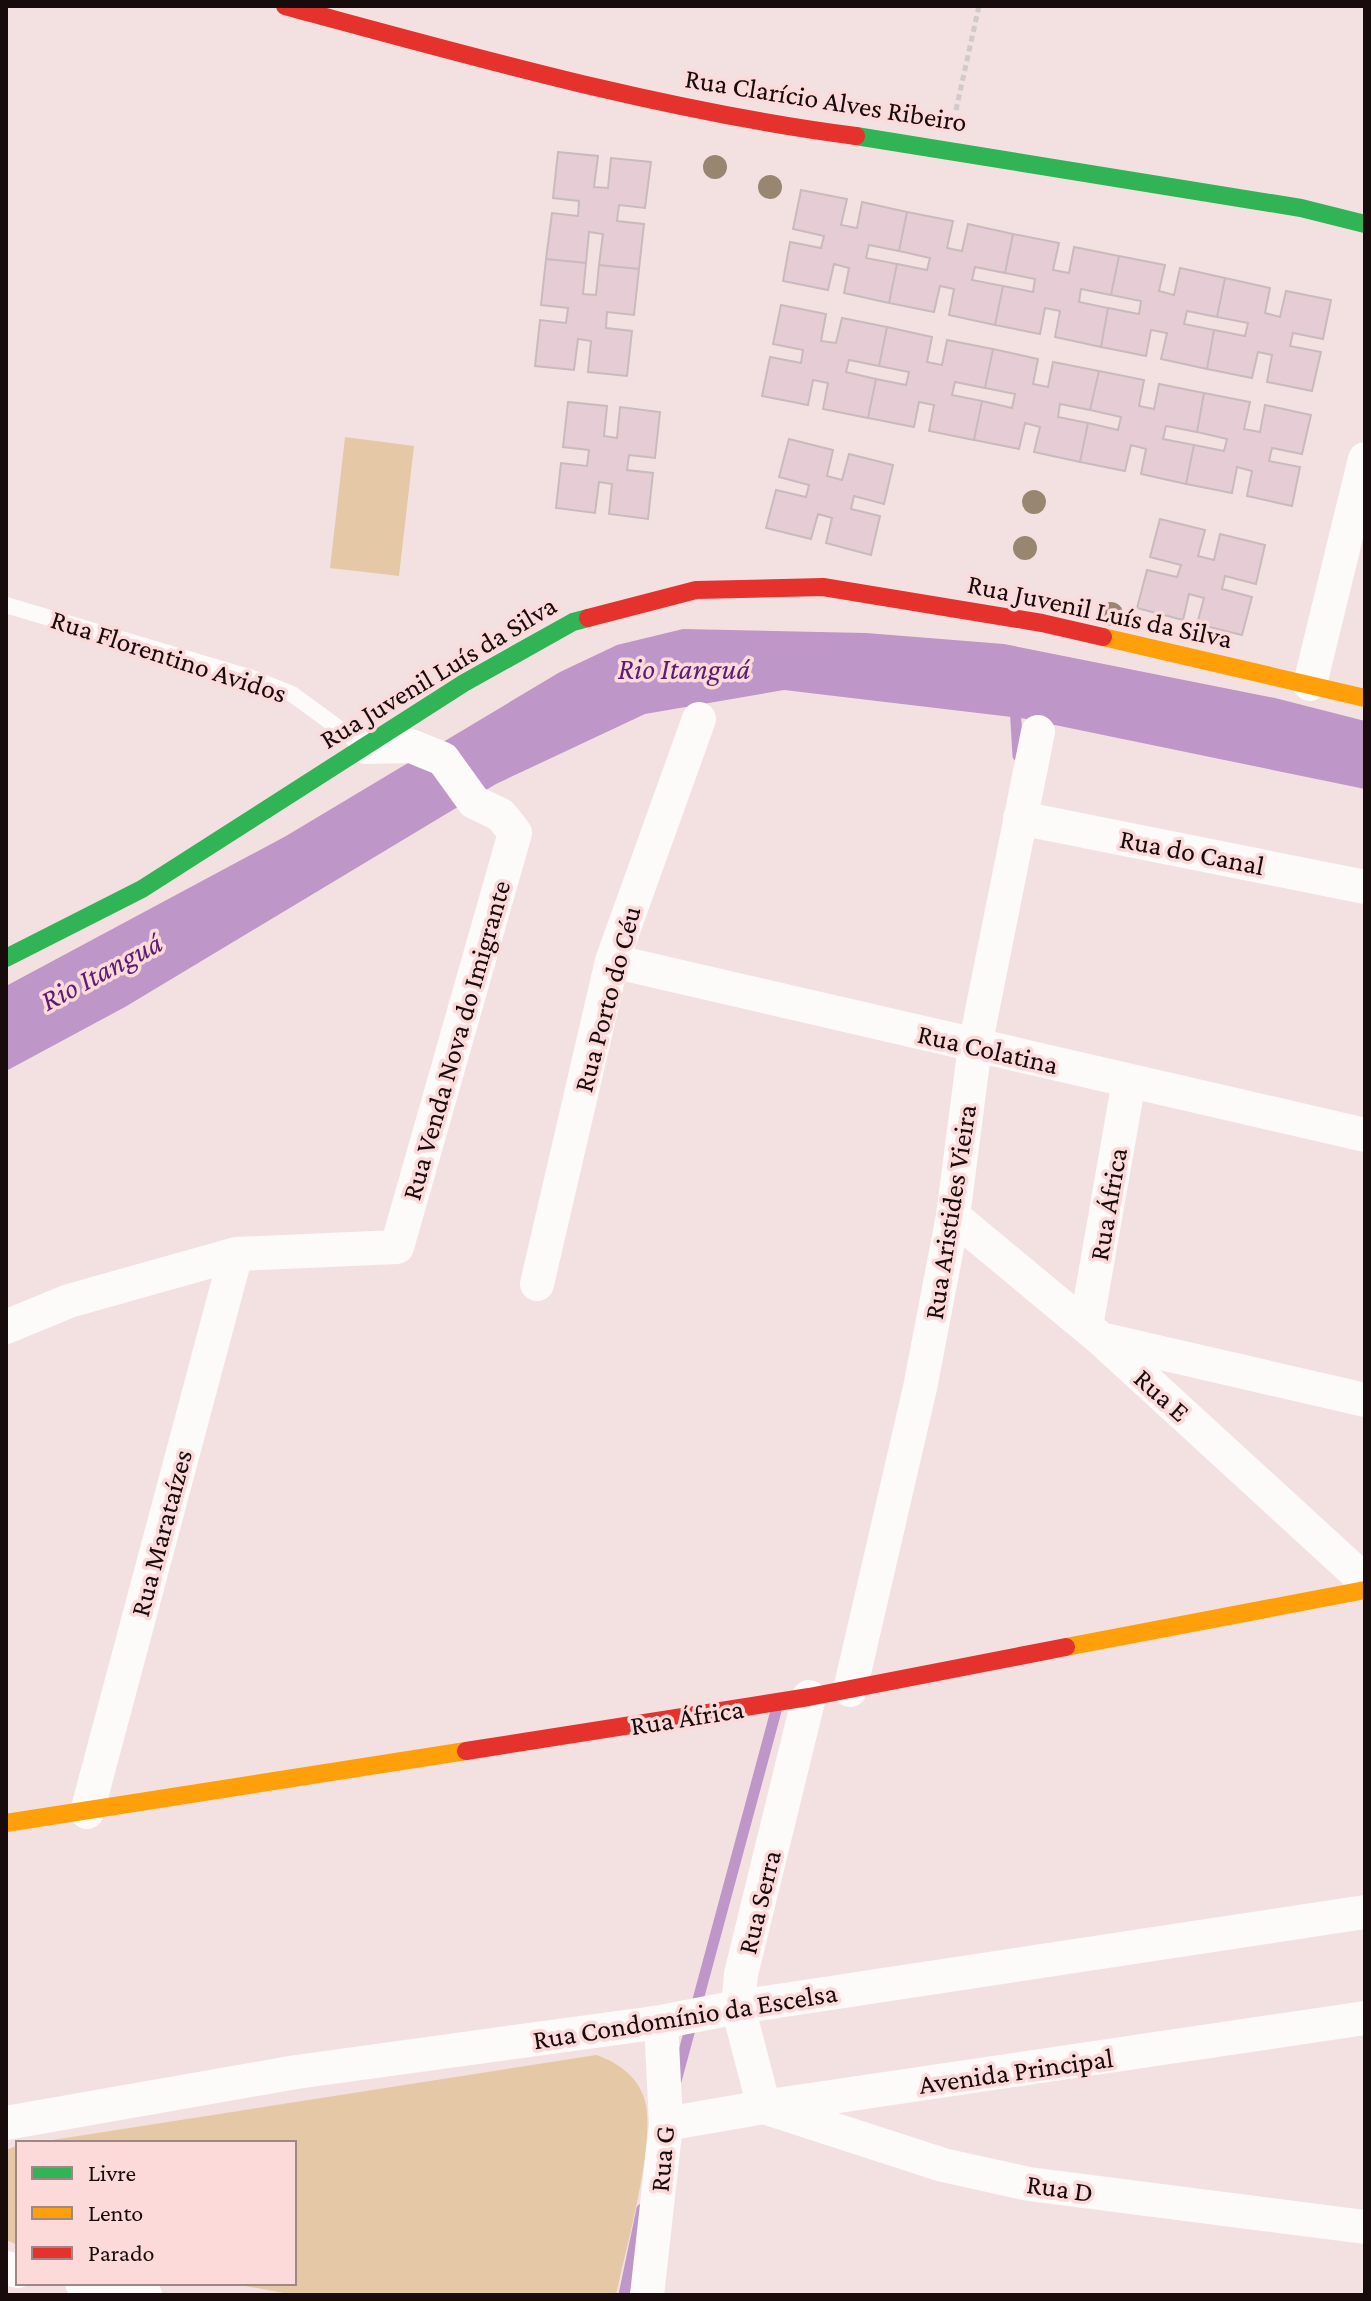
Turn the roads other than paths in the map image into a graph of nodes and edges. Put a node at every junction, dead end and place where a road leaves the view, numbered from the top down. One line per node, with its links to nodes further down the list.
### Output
1 (285, 6): 2 (street, Rua Clarício Alves Ribeiro)
2 (1365, 224)
3 (1365, 459): 5 (street)
4 (6, 605): 9 (lane, Rua Florentino Avidos)
5 (1310, 684): 6 (street, Rua Juvenil Luís da Silva); 9 (street, Rua Juvenil Luís da Silva)
6 (1365, 698)
7 (699, 719): 13 (street, Rua Porto do Céu)
8 (1038, 732): 10 (street, Rua Aristides Vieira)
9 (365, 747): 12 (street, Rua Juvenil Luís da Silva); 18 (street, Rua Venda Nova do Imigrante)
10 (1020, 818): 11 (street, Rua do Canal); 14 (street, Rua Aristides Vieira)
11 (1365, 887)
12 (6, 958)
13 (612, 961): 14 (street, Rua Colatina); 19 (street, Rua Porto do Céu)
14 (975, 1046): 15 (street, Rua Colatina); 17 (street, Rua Aristides Vieira)
15 (1129, 1081): 16 (street, Rua Colatina); 21 (street, Rua África)
16 (1365, 1135)
17 (953, 1216): 21 (street, Rua E); 25 (street, Rua Aristides Vieira)
18 (236, 1254): 20 (street); 27 (street, Rua Marataízes)
19 (537, 1284)
20 (6, 1327)
21 (1093, 1333): 22 (street); 23 (street, Rua E)
22 (1365, 1400)
23 (1365, 1581)
24 (1365, 1590): 25 (street, Rua África)
25 (850, 1690): 26 (street, Rua África)
26 (809, 1697): 27 (street, Rua África); 30 (street, Rua Serra)
27 (87, 1812): 28 (street, Rua África)
28 (6, 1823)
29 (1365, 1912): 30 (street, Rua Condomínio da Escelsa)
30 (738, 2007): 32 (street, Rua Condomínio da Escelsa); 33 (street, Rua Serra)
31 (1365, 2018): 33 (street, Avenida Principal)
32 (661, 2022): 34 (street, Rua Condomínio da Escelsa); 35 (street, Rua G)
33 (764, 2107): 35 (street, Avenida Principal); 36 (street, Rua D)
34 (6, 2123)
35 (666, 2124): 39 (street, Rua G)
36 (1365, 2227)
37 (92, 2285): 38 (street)
38 (145, 2295)
39 (647, 2295)

